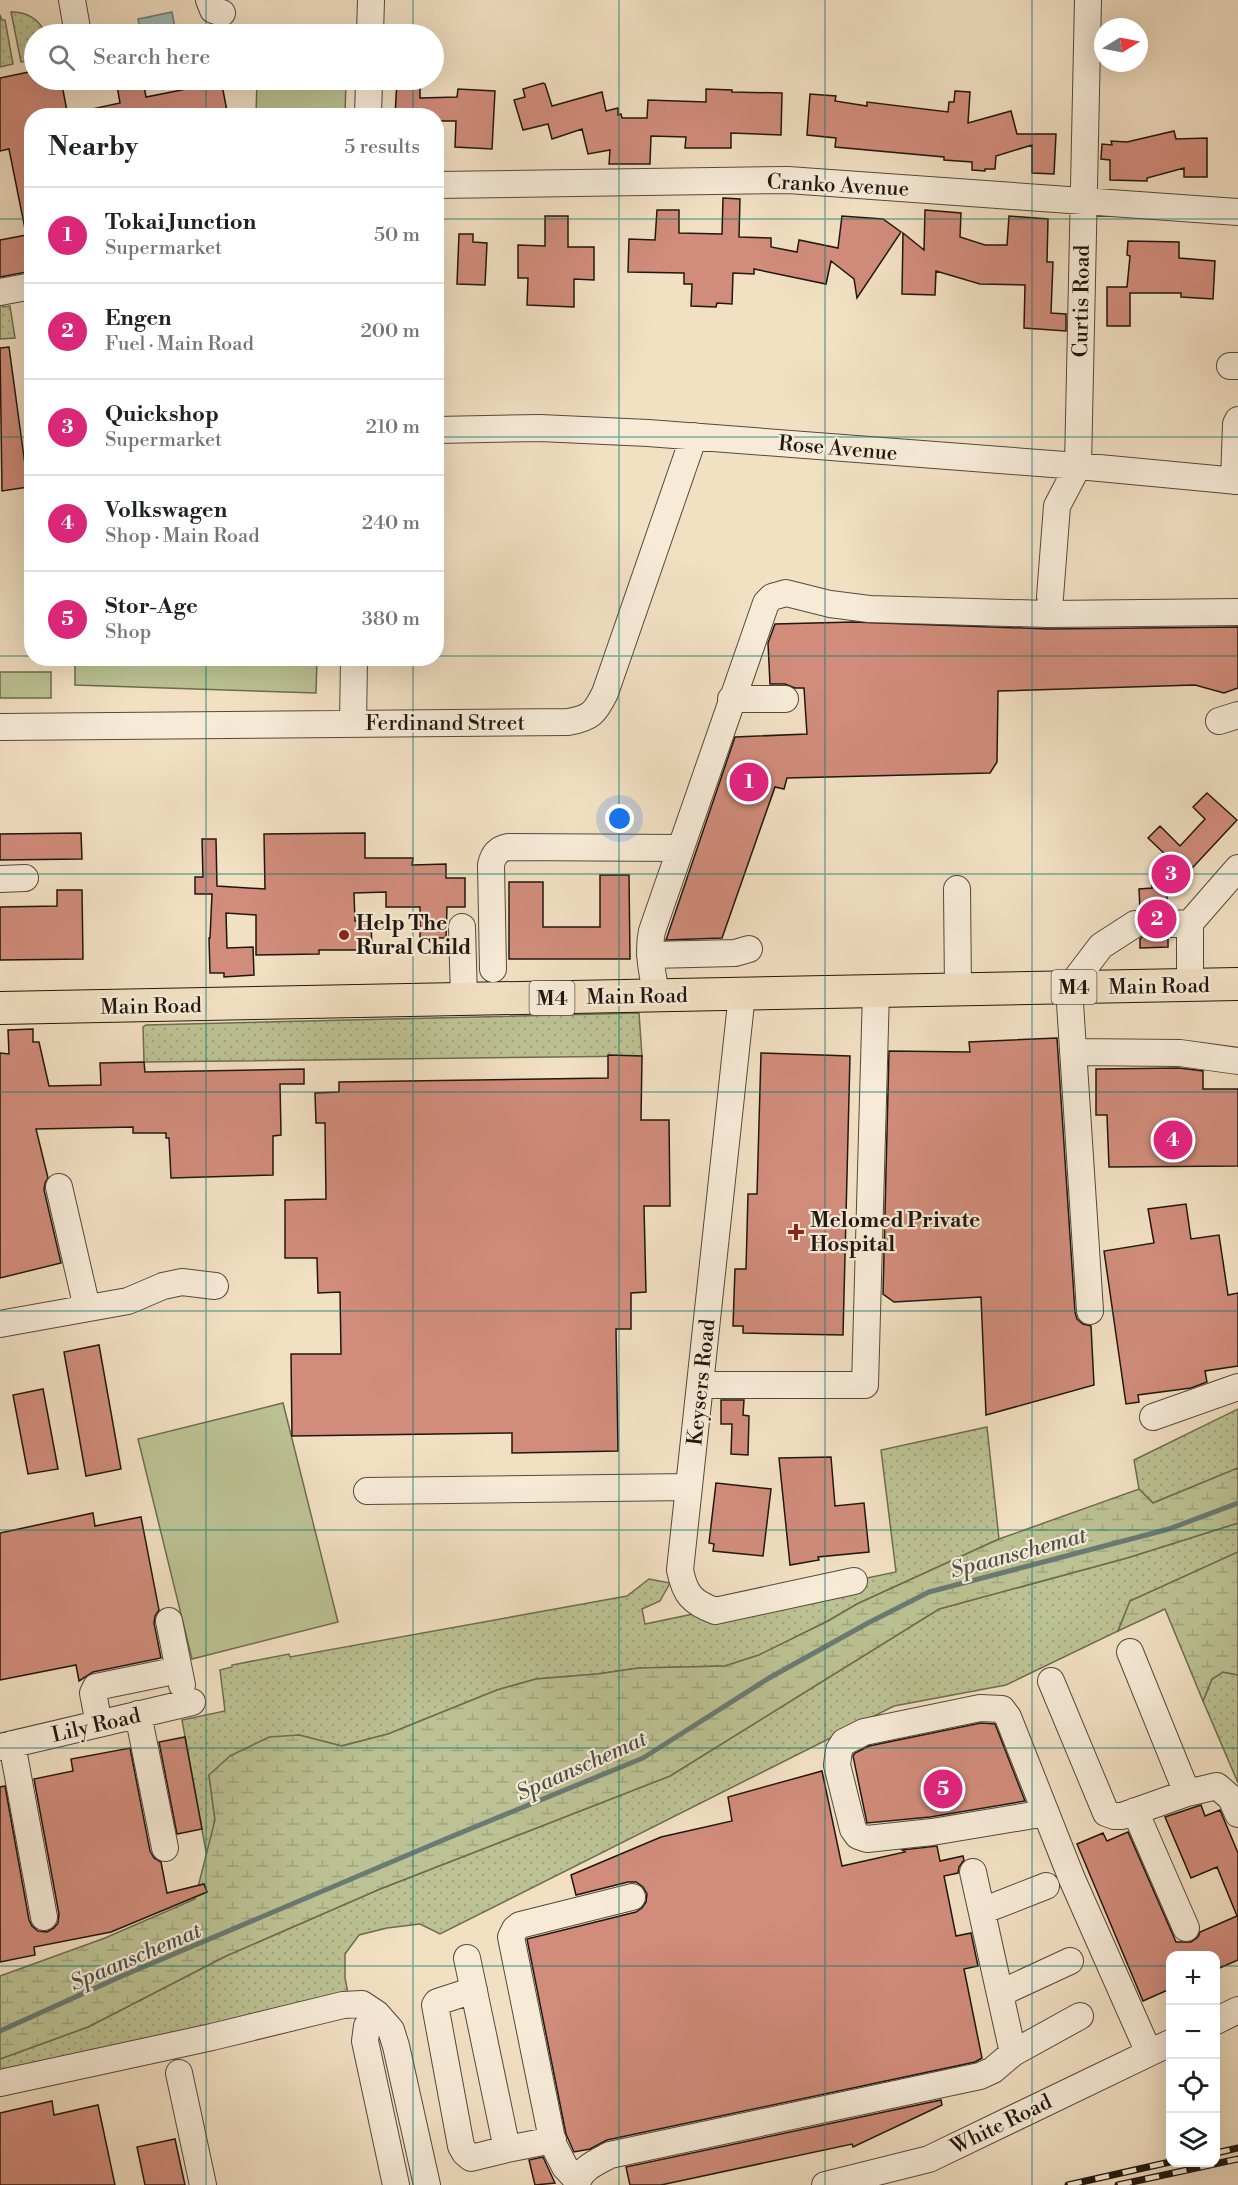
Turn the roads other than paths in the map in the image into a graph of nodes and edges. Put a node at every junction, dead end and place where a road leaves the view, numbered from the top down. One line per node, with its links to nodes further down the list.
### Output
1 (72, 0): 4 (street)
2 (371, 0): 5 (street)
3 (1088, 0): 9 (street, Curtis Road)
4 (76, 24)
5 (370, 24)
6 (369, 90): 7 (street)
7 (368, 108)
8 (444, 185): 9 (street, Cranko Avenue)
9 (1083, 200): 10 (street, Cranko Avenue); 16 (street, Curtis Road)
10 (1238, 212)
11 (24, 288): 12 (street)
12 (0, 292)
13 (1238, 420): 17 (street)
14 (444, 430): 15 (street, Rose Avenue)
15 (694, 436): 16 (street, Rose Avenue); 23 (street, Ferdinand Street)
16 (1078, 466): 17 (street, Rose Avenue); 18 (street, Curtis Road)
17 (1236, 481)
18 (1050, 597)
19 (1238, 612): 21 (street)
20 (354, 666): 23 (street)
21 (731, 699): 22 (street); 25 (street)
22 (785, 699)
23 (353, 724): 24 (street, Ferdinand Street)
24 (0, 727)
25 (680, 848): 31 (street); 33 (street)
26 (1238, 868): 34 (street)
27 (957, 889): 36 (street)
28 (1136, 924): 35 (street)
29 (462, 927): 42 (street)
30 (749, 950): 31 (street)
31 (650, 955): 41 (street)
32 (1238, 966): 34 (main road)
33 (493, 969)
34 (1190, 977): 35 (main road, Main Road / M4); 37 (main road, Main Road / M4)
35 (1074, 981): 36 (main road, Main Road / M4); 44 (street)
36 (958, 982): 38 (main road, Main Road / M4); 39 (main road)
37 (1238, 984)
38 (876, 991): 39 (main road, Main Road / M4); 51 (street)
39 (811, 992): 40 (main road, Main Road / M4)
40 (742, 994): 41 (main road, Main Road / M4); 51 (street, Keysers Road)
41 (656, 995): 42 (main road, Main Road / M4)
42 (464, 999): 43 (main road, Main Road / M4)
43 (0, 1008)
44 (1073, 1052): 45 (street); 49 (street)
45 (1238, 1061)
46 (59, 1187): 48 (street)
47 (215, 1286): 48 (street)
48 (87, 1308): 50 (street)
49 (1090, 1311)
50 (0, 1324)
51 (700, 1385): 54 (street, Keysers Road)
52 (1238, 1387): 53 (street)
53 (1153, 1417)
54 (689, 1487): 55 (street); 56 (street, Keysers Road)
55 (368, 1491)
56 (854, 1581)
57 (169, 1621): 59 (street)
58 (1130, 1652): 64 (street)
59 (179, 1670): 61 (street, Lily Road); 62 (street)
60 (1051, 1681): 65 (street)
61 (138, 1714): 62 (street, Lily Road); 68 (street)
62 (99, 1724): 63 (street, Lily Road)
63 (6, 1746): 73 (street)
64 (1187, 1793): 65 (street); 67 (street)
65 (1135, 1811): 74 (street)
66 (1046, 1813): 66 (street); 83 (street)
67 (1238, 1814)
68 (165, 1848)
69 (973, 1872): 72 (street)
70 (1046, 1886): 72 (street)
71 (632, 1897): 87 (street)
72 (982, 1911): 78 (street)
73 (44, 1917)
74 (1186, 1928)
75 (467, 1958): 77 (street)
76 (1070, 1961): 78 (street)
77 (474, 1990): 88 (street); 88 (street)
78 (1000, 1993): 84 (street)
79 (1238, 2010): 82 (street)
80 (377, 2014): 86 (street); 91 (street); 92 (street)
81 (1080, 2016): 84 (street)
82 (1220, 2019)
83 (1160, 2048): 93 (street, White Road)
84 (1013, 2054): 89 (street)
85 (179, 2073): 90 (street)
86 (0, 2083)
87 (553, 2139): 88 (street); 89 (street)
88 (507, 2149)
89 (577, 2183)
90 (203, 2185)
91 (396, 2185)
92 (427, 2185)
93 (825, 2185)

